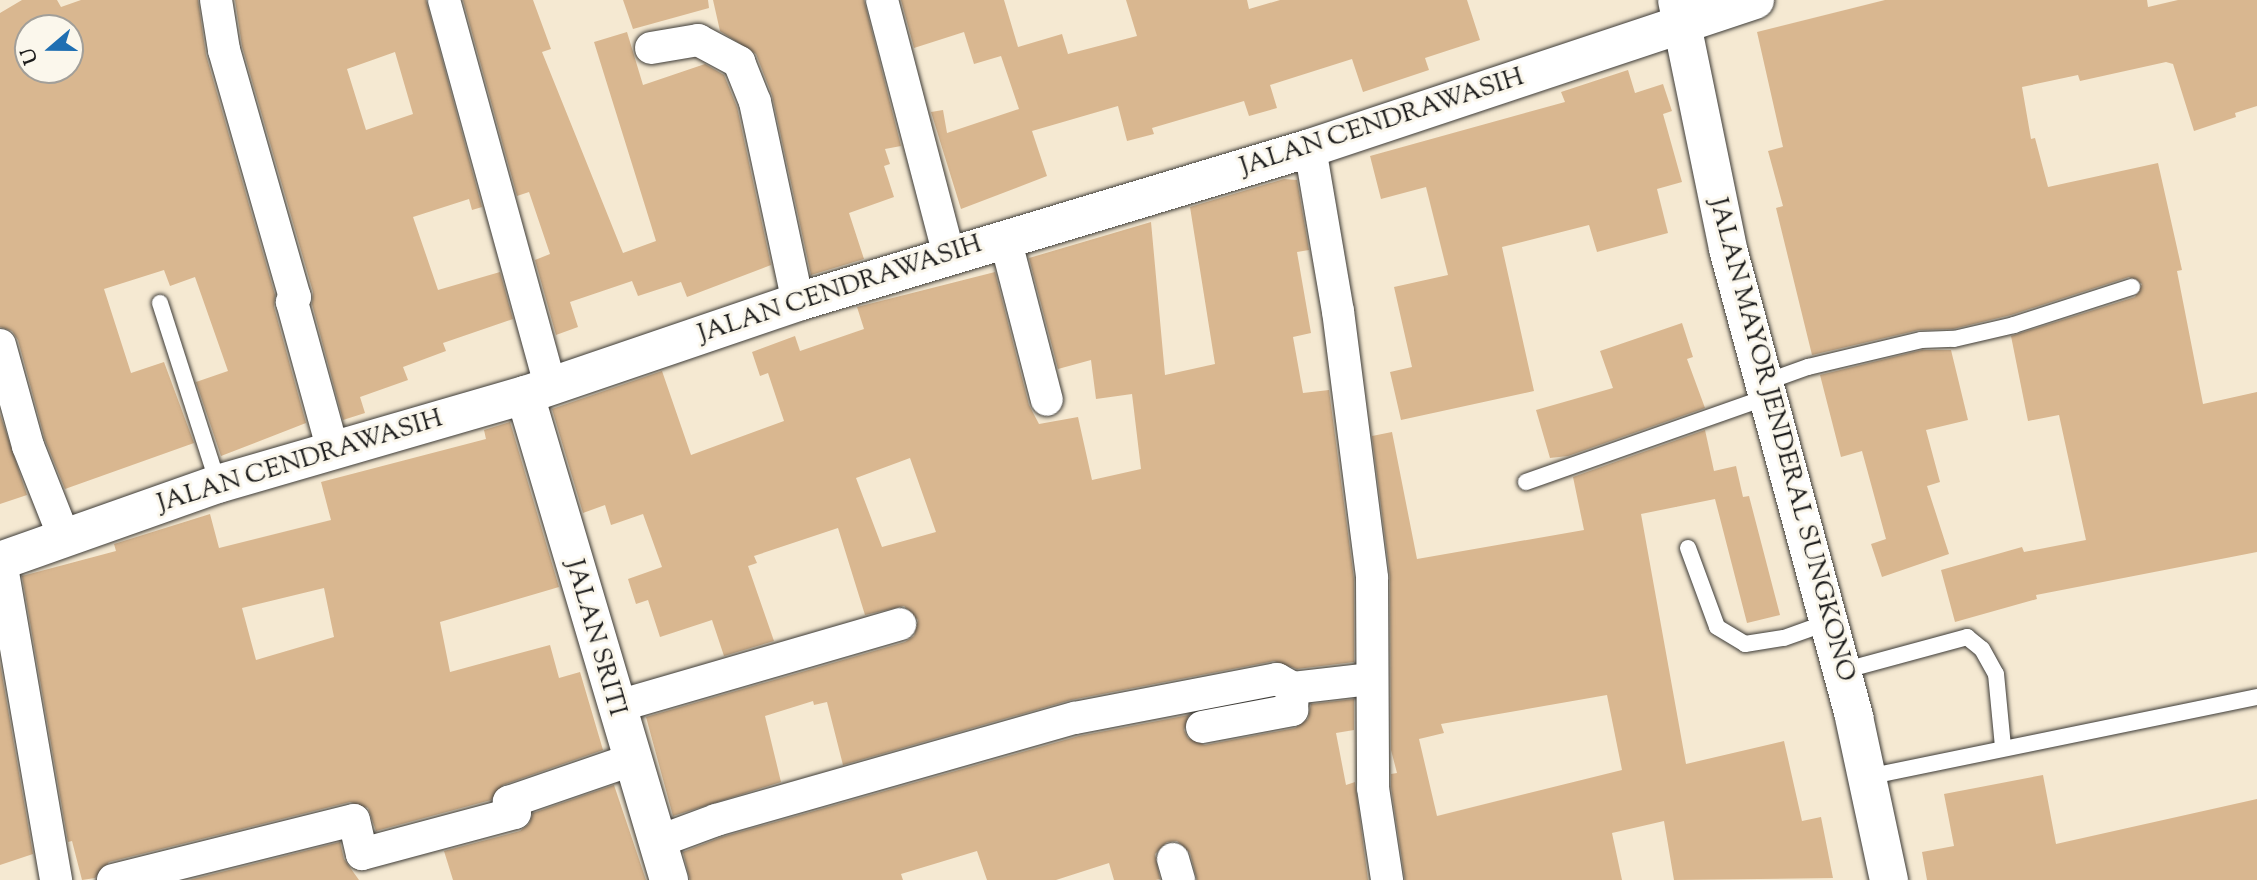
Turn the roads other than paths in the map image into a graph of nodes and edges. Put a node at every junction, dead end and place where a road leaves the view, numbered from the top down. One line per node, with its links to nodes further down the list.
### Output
1 (216, 0): 17 (street)
2 (444, 0): 15 (street)
3 (882, 0): 9 (street)
4 (1755, 0): 5 (main road, JALAN CENDRAWASIH)
5 (1680, 12): 7 (main road, JALAN CENDRAWASIH); 14 (main road, JALAN MAYOR JENDERAL SUNGKONO)
6 (651, 48): 11 (street)
7 (1310, 148): 8 (main road, JALAN CENDRAWASIH); 26 (street)
8 (1005, 238): 9 (main road, JALAN CENDRAWASIH); 16 (street)
9 (949, 255): 11 (main road, JALAN CENDRAWASIH)
10 (2132, 287): 14 (lane)
11 (798, 302): 15 (main road, JALAN CENDRAWASIH)
12 (160, 303): 19 (lane)
13 (0, 345): 20 (street)
14 (1768, 389): 18 (lane); 23 (main road, JALAN MAYOR JENDERAL SUNGKONO)
15 (537, 390): 17 (main road, JALAN CENDRAWASIH); 29 (main road, JALAN SRITI)
16 (1047, 400)
17 (333, 451): 19 (main road, JALAN CENDRAWASIH)
18 (1526, 482)
19 (218, 484): 20 (main road, JALAN CENDRAWASIH)
20 (64, 537): 22 (main road, JALAN CENDRAWASIH)
21 (1688, 548): 23 (lane)
22 (0, 561): 35 (street)
23 (1829, 622): 25 (main road, JALAN MAYOR JENDERAL SUNGKONO)
24 (900, 624): 29 (street)
25 (1842, 671): 31 (lane); 33 (main road, JALAN MAYOR JENDERAL SUNGKONO)
26 (1371, 679): 27 (street); 38 (street)
27 (1293, 688): 30 (street); 34 (street)
28 (2257, 697): 31 (lane)
29 (615, 707): 32 (main road, JALAN SRITI)
30 (1202, 727)
31 (2003, 747): 33 (lane)
32 (631, 761): 34 (main road, JALAN SRITI); 36 (street)
33 (1867, 777): 39 (main road, JALAN MAYOR JENDERAL SUNGKONO)
34 (657, 842): 37 (main road, JALAN SRITI)
35 (56, 880)
36 (113, 880)
37 (669, 880)
38 (1387, 880)
39 (1889, 880)

